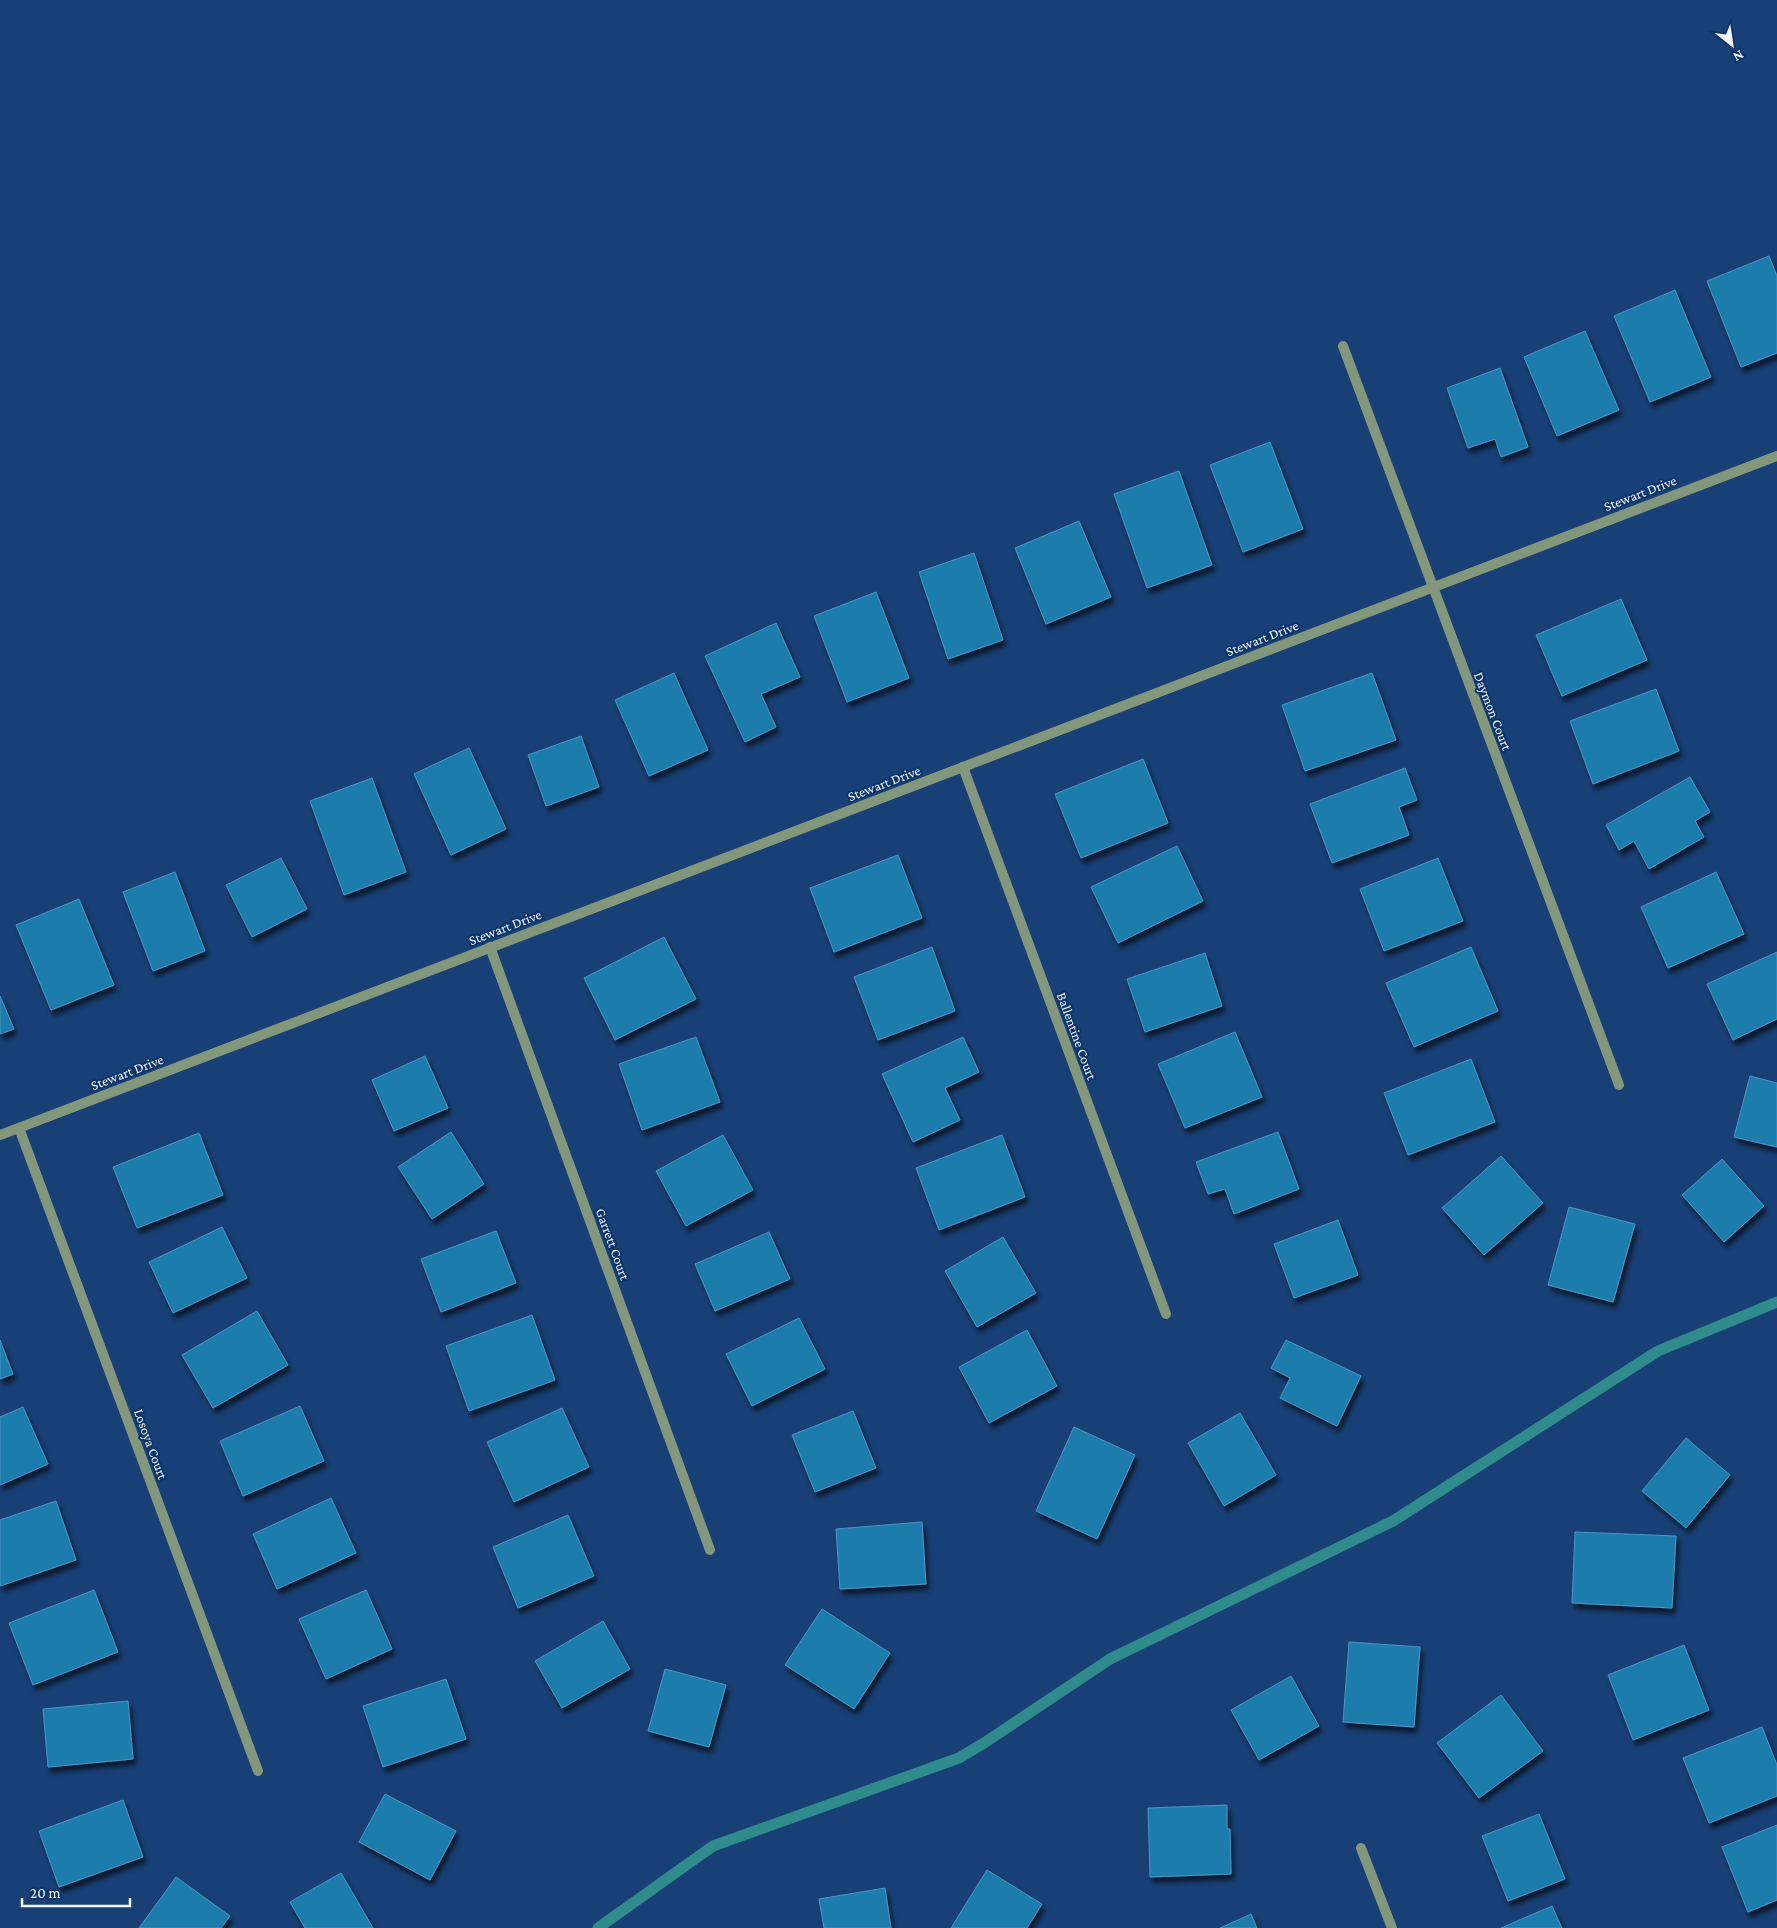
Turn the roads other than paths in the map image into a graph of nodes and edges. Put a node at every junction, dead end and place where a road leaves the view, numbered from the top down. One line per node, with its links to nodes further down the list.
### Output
1 (1343, 346): 3 (street, Daymon Court)
2 (1777, 456): 3 (street, Stewart Drive)
3 (1432, 587): 4 (street, Stewart Drive); 6 (street, Daymon Court)
4 (963, 767): 5 (street, Stewart Drive); 9 (street, Ballentine Court)
5 (490, 947): 7 (street, Stewart Drive); 10 (street, Garrett Court)
6 (1619, 1085)
7 (19, 1128): 8 (street, Stewart Drive); 11 (street, Losoya Court)
8 (0, 1135)
9 (1166, 1314)
10 (710, 1550)
11 (258, 1771)
12 (1361, 1848): 13 (street)
13 (1392, 1928)

